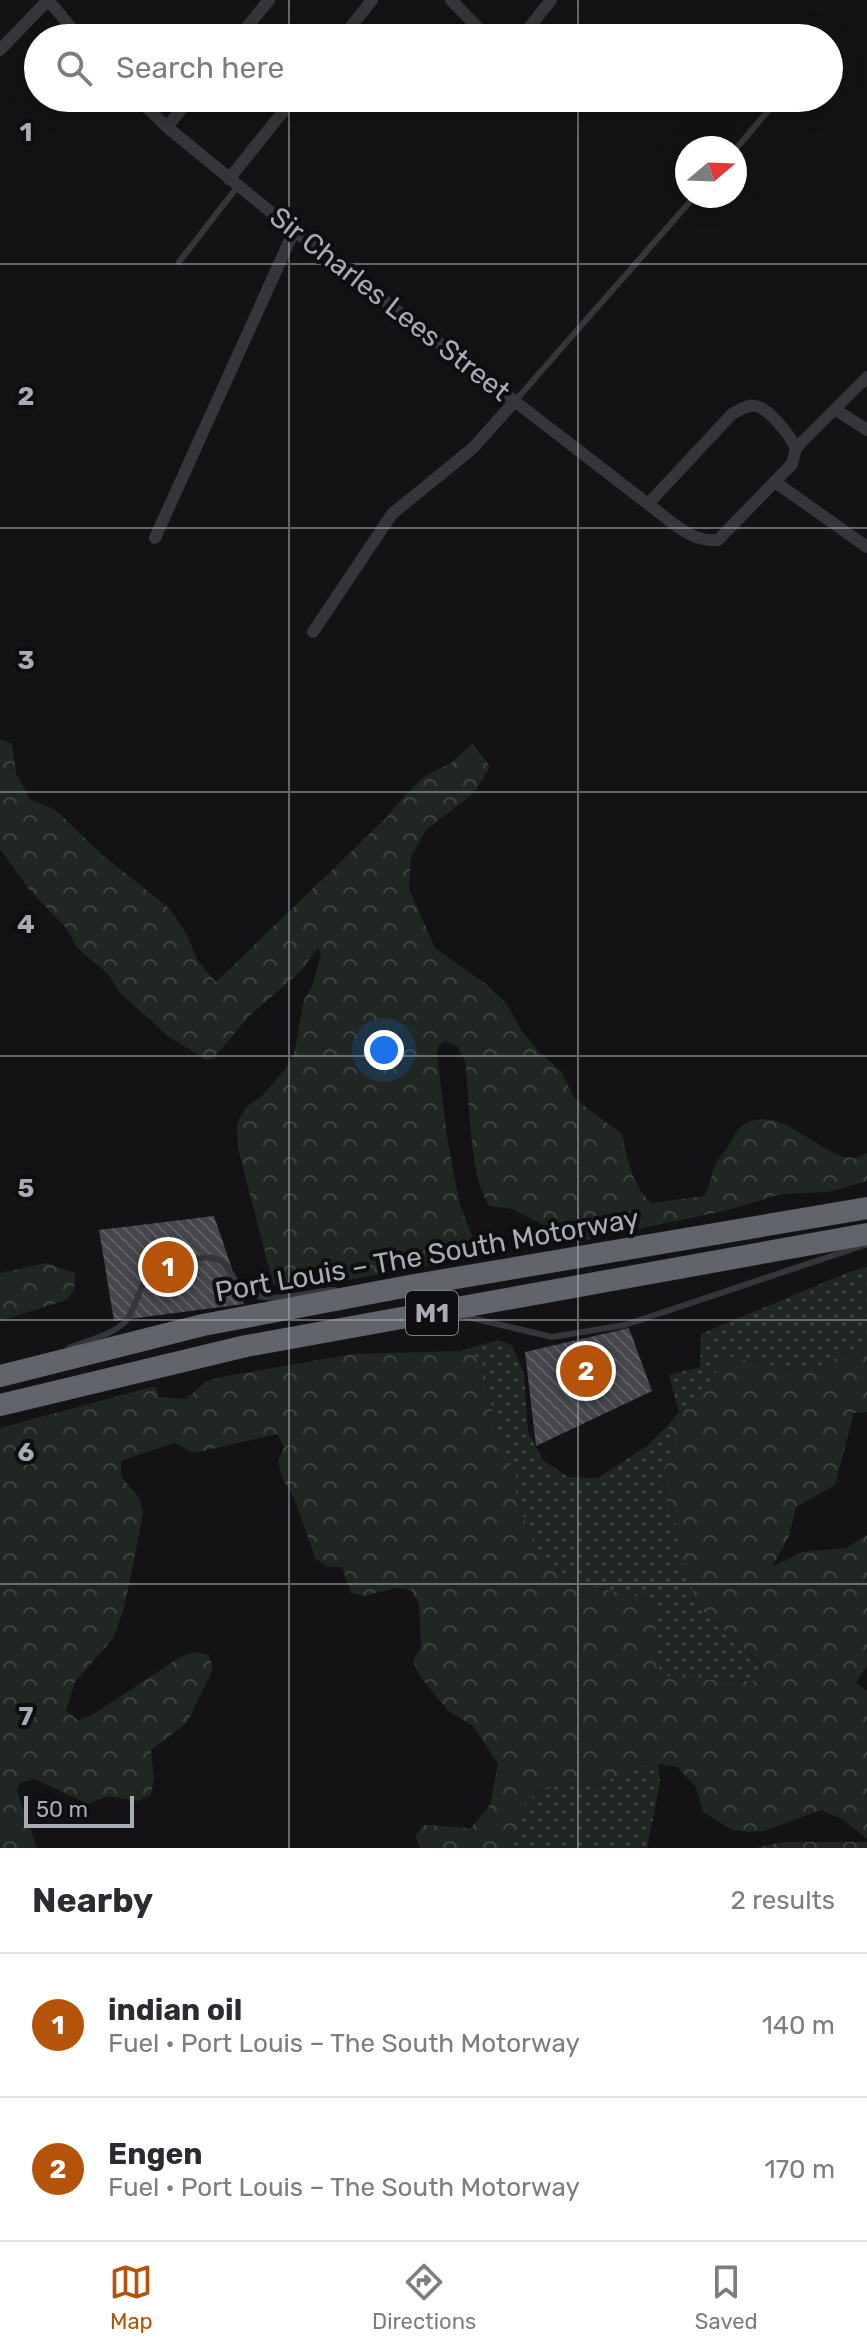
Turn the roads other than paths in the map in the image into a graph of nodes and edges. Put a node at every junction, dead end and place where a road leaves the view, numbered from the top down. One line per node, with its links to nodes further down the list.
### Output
1 (48, 0): 6 (street); 7 (street)
2 (269, 0): 8 (street)
3 (372, 0): 9 (street)
4 (451, 0): 10 (street)
5 (551, 0): 11 (street)
6 (25, 24)
7 (68, 24)
8 (249, 24)
9 (353, 24)
10 (474, 24)
11 (532, 24)
12 (24, 25): 13 (street)
13 (0, 50)
14 (151, 112): 18 (street, Sir Charles Lees Street)
15 (179, 112): 18 (street)
16 (284, 112): 20 (street)
17 (767, 112): 19 (lane)
18 (167, 127): 20 (street, Sir Charles Lees Street)
19 (747, 136)
20 (234, 183): 22 (street, Sir Charles Lees Street); 23 (lane)
21 (684, 208): 25 (lane)
22 (294, 231): 25 (street, Sir Charles Lees Street); 31 (street)
23 (179, 262)
24 (867, 377): 26 (street, Sir Charles Lees Street)
25 (515, 401): 30 (street, Sir Charles Lees Street); 33 (street)
26 (836, 410): 27 (street); 28 (street, Sir Charles Lees Street)
27 (867, 430)
28 (796, 448): 29 (street, Sir Charles Lees Street); 30 (street)
29 (775, 482): 30 (street, Sir Charles Lees Street); 32 (street)
30 (648, 504)
31 (155, 538)
32 (867, 547)
33 (313, 632)
34 (867, 1208): 37 (highway, Port Louis – The South Motorway / M1)
35 (867, 1234): 38 (highway, Port Louis – The South Motorway / M1)
36 (867, 1244): 38 (lane)
37 (409, 1286): 39 (lane); 41 (highway, Port Louis – The South Motorway / M1)
38 (442, 1311): 42 (highway, Port Louis – The South Motorway / M1)
39 (67, 1349)
40 (53, 1355): 41 (lane)
41 (5, 1374)
42 (0, 1405)

